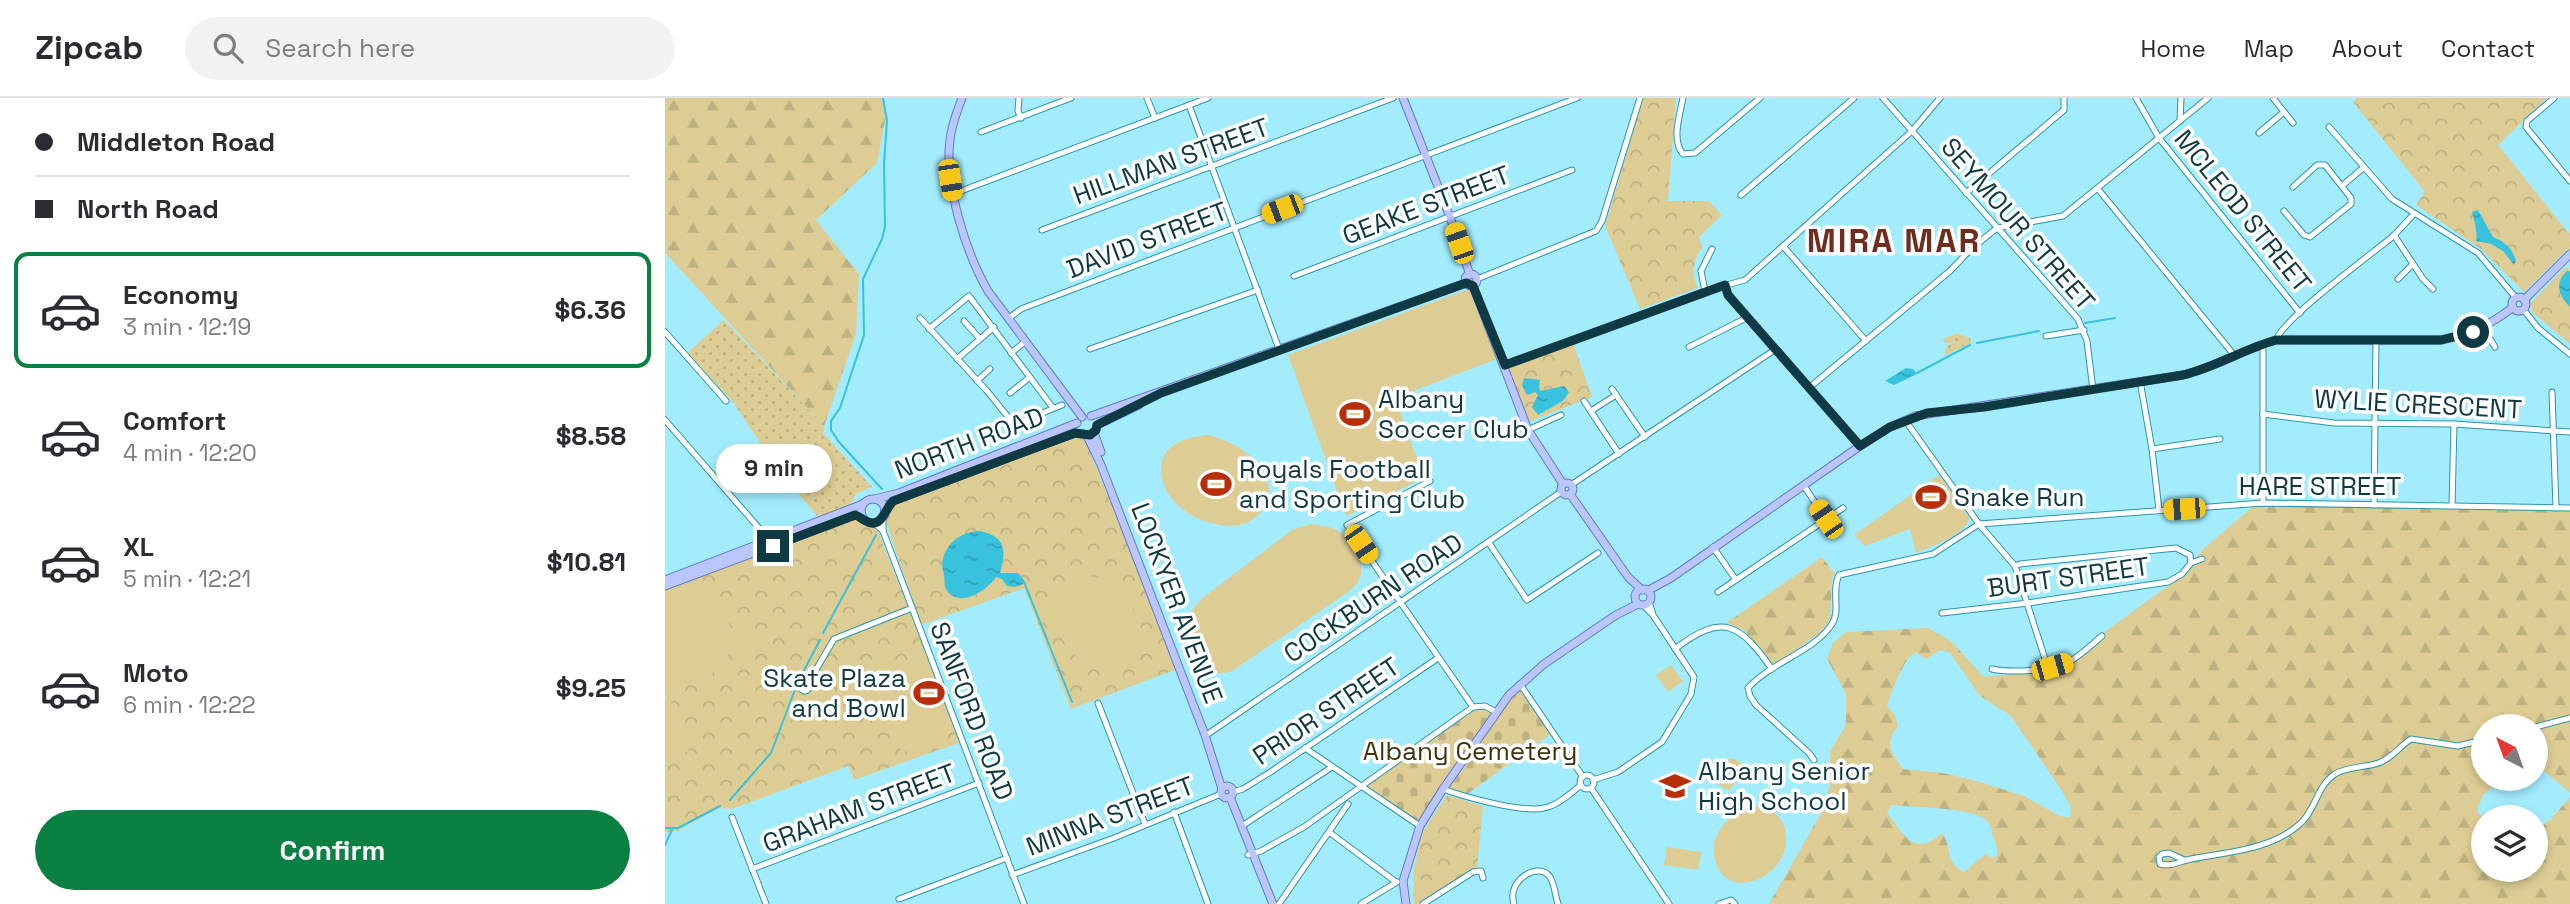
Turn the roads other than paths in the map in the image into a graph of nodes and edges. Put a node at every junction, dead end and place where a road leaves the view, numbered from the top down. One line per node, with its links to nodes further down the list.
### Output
1 (961, 98): 41 (main road)
2 (1019, 98): 23 (street)
3 (1071, 98): 23 (street)
4 (1147, 98): 24 (street)
5 (1208, 98): 21 (street)
6 (1393, 98): 33 (street, HILLMAN STREET)
7 (1403, 98): 32 (main road)
8 (1577, 98): 32 (street, DAVID STREET)
9 (1640, 98): 56 (street, NORTH ROAD)
10 (1683, 98): 11 (street)
11 (1760, 98)
12 (1854, 98): 42 (street)
13 (1883, 98): 28 (street, SEYMOUR STREET)
14 (1940, 98): 28 (street)
15 (2064, 98): 40 (street)
16 (2136, 98): 31 (street, MCLEOD STREET)
17 (2181, 98): 25 (street)
18 (2208, 98): 25 (street)
19 (2273, 98): 22 (street)
20 (2554, 98): 36 (street)
21 (1189, 105): 24 (street); 33 (street)
22 (2284, 112): 26 (street); 30 (street)
23 (1021, 118): 29 (street)
24 (1155, 118): 41 (street)
25 (2180, 121): 31 (street)
26 (2293, 123)
27 (2329, 127): 34 (street)
28 (1912, 131): 40 (street, SEYMOUR STREET); 50 (street)
29 (981, 132)
30 (2259, 133)
31 (2159, 138): 39 (street); 64 (street, MCLEOD STREET)
32 (1425, 155): 45 (main road); 46 (street, DAVID STREET)
33 (1212, 167): 46 (street); 48 (street, HILLMAN STREET)
34 (2363, 168): 37 (street); 44 (street)
35 (1572, 170): 45 (street, GEAKE STREET)
36 (2570, 181)
37 (2343, 186): 38 (street); 43 (street)
38 (2293, 187)
39 (2098, 189): 47 (street); 88 (street)
40 (1966, 193): 47 (street, SEYMOUR STREET)
41 (953, 194): 67 (main road)
42 (1741, 195)
43 (2284, 211)
44 (2413, 214): 49 (street); 61 (street)
45 (1450, 217): 54 (street, GEAKE STREET); 56 (main road)
46 (1234, 228): 58 (street); 67 (street, DAVID STREET)
47 (1997, 228): 72 (street, SEYMOUR STREET); 78 (street)
48 (1042, 230)
49 (2394, 235): 53 (street); 64 (street)
50 (1783, 246): 57 (street); 78 (street)
51 (1712, 249): 60 (street)
52 (2570, 254): 61 (main road)
53 (2413, 264): 55 (street); 59 (street)
54 (1294, 276)
55 (2398, 279)
56 (1472, 281): 85 (main road, NORTH ROAD); 90 (main road)
57 (1725, 285): 60 (street); 65 (street)
58 (1258, 289): 84 (street); 85 (street)
59 (2433, 289)
60 (1705, 290): 90 (street)
61 (2520, 299): 62 (main road); 63 (main road)
62 (2514, 307): 63 (main road); 70 (main road)
63 (2522, 309): 87 (street)
64 (2299, 313): 76 (street)
65 (1748, 317): 81 (street); 83 (street)
66 (921, 318): 71 (street)
67 (1009, 318): 77 (main road)
68 (964, 321): 75 (street)
69 (994, 327): 71 (street); 75 (street); 86 (street)
70 (2483, 327): 79 (main road); 82 (street)
71 (929, 329): 89 (street)
72 (2084, 330): 74 (street); 96 (street, SEYMOUR STREET)
73 (665, 332): 100 (street)
74 (2046, 336)
75 (981, 339): 89 (street)
76 (2276, 340): 79 (main road); 80 (main road)
77 (1026, 341): 86 (street); 109 (main road)
78 (1865, 341): 95 (street)
79 (2376, 341): 111 (street)
80 (2263, 344): 88 (main road); 105 (street)
81 (1689, 347)
82 (2495, 347)
83 (1776, 348): 95 (street); 117 (street, COCKBURN ROAD)
84 (1090, 349)
85 (1279, 349): 99 (main road, NORTH ROAD)
86 (1011, 353): 92 (street)
87 (2570, 354)
88 (2234, 355): 94 (main road)
89 (957, 359): 93 (street)
90 (1505, 365): 113 (main road)
91 (990, 369): 93 (street)
92 (1030, 377): 98 (street); 103 (street)
93 (977, 381): 103 (street)
94 (2140, 382): 96 (main road); 120 (street)
95 (1810, 387): 119 (street)
96 (2093, 390): 110 (main road)
97 (2553, 392): 114 (street)
98 (1010, 393)
99 (1161, 393): 107 (main road, NORTH ROAD); 115 (main road, NORTH ROAD)
100 (726, 401)
101 (1584, 401): 104 (street)
102 (1062, 405): 103 (street)
103 (1053, 408)
104 (1591, 411): 117 (street); 121 (street)
105 (2263, 414): 111 (street, WYLIE CRESCENT); 126 (street)
106 (1561, 415): 113 (street)
107 (1091, 416): 109 (main road, NORTH ROAD); 115 (main road)
108 (665, 420): 140 (street)
109 (1080, 420): 115 (main road); 125 (main road, NORTH ROAD)
110 (1905, 420): 119 (main road); 138 (street)
111 (2375, 423): 112 (street, WYLIE CRESCENT); 128 (street)
112 (2454, 424): 114 (street, WYLIE CRESCENT); 129 (street)
113 (1528, 430): 124 (main road)
114 (2553, 430): 116 (street, WYLIE CRESCENT); 131 (street)
115 (1090, 432): 134 (main road, NORTH ROAD); 170 (main road, LOCKYER AVENUE)
116 (2570, 432)
117 (1645, 437): 121 (street, COCKBURN ROAD)
118 (2220, 439): 120 (street)
119 (1860, 446): 123 (main road)
120 (2152, 449): 133 (street)
121 (1619, 454): 124 (street, COCKBURN ROAD)
122 (1430, 481): 153 (street)
123 (1804, 486): 136 (street); 142 (main road)
124 (1565, 487): 141 (street, COCKBURN ROAD); 152 (main road)
125 (875, 499): 127 (main road); 134 (main road)
126 (2263, 503): 128 (street, HARE STREET); 133 (street, HARE STREET)
127 (863, 504): 135 (main road); 140 (main road)
128 (2374, 505): 129 (street, HARE STREET)
129 (2452, 506): 131 (street, HARE STREET)
130 (1843, 508): 136 (street)
131 (2556, 508): 132 (street, HARE STREET)
132 (2570, 508)
133 (2159, 510): 138 (street, HARE STREET)
134 (884, 514): 137 (main road); 139 (street, SANFORD ROAD)
135 (863, 517): 137 (main road); 140 (main road)
136 (1826, 519): 149 (street)
137 (874, 523): 139 (street, SANFORD ROAD)
138 (1979, 524): 146 (street); 162 (street, HARE STREET)
139 (883, 531): 155 (street, SANFORD ROAD)
140 (771, 543): 147 (main road)
141 (1489, 543): 143 (street); 153 (street, COCKBURN ROAD)
142 (1713, 547): 149 (street); 152 (main road)
143 (1598, 553)
144 (2202, 559): 145 (street, BURT STREET)
145 (2191, 563): 146 (street); 154 (street, BURT STREET)
146 (2015, 566): 154 (street)
147 (700, 570): 148 (main road); 150 (main road)
148 (665, 580)
149 (1736, 580): 151 (street)
150 (665, 586)
151 (1718, 592)
152 (1643, 597): 158 (street); 163 (main road)
153 (1401, 603): 159 (street); 170 (street, COCKBURN ROAD)
154 (2028, 603): 156 (street, BURT STREET); 161 (street)
155 (912, 608): 164 (street); 177 (street, SANFORD ROAD)
156 (1942, 613)
157 (2102, 636): 161 (street)
158 (1675, 649): 162 (street); 176 (street)
159 (1438, 658): 166 (street); 172 (street, PRIOR STREET)
160 (1991, 668): 161 (street)
161 (2048, 668)
162 (1772, 670): 173 (street)
163 (1520, 684): 167 (main road); 175 (street)
164 (807, 685)
165 (1098, 704): 186 (street)
166 (1473, 707): 167 (street); 179 (street)
167 (1496, 712): 181 (main road)
168 (2570, 718): 169 (street)
169 (2548, 724)
170 (1206, 735): 182 (main road, LOCKYER AVENUE)
171 (2471, 743): 193 (street)
172 (1305, 748): 174 (street); 182 (street, PRIOR STREET)
173 (1814, 760)
174 (1332, 767): 179 (street); 187 (street)
175 (1584, 777): 176 (street); 178 (street)
176 (1594, 780): 180 (street)
177 (979, 783): 192 (street, SANFORD ROAD); 194 (street, GRAHAM STREET)
178 (1581, 785): 180 (street); 181 (street)
179 (1360, 786): 188 (street); 190 (street)
180 (1591, 788): 209 (street)
181 (1443, 789): 188 (main road)
182 (1226, 793): 184 (street, MINNA STREET); 187 (main road, LOCKYER AVENUE); 190 (main road, LOCKYER AVENUE)
183 (1348, 804): 189 (street)
184 (1174, 812): 186 (street, MINNA STREET); 203 (street)
185 (732, 817): 194 (street)
186 (1145, 824): 195 (street, MINNA STREET)
187 (1242, 826): 190 (main road, LOCKYER AVENUE)
188 (1420, 826): 191 (main road)
189 (1329, 832): 197 (street); 204 (street)
190 (1250, 854): 204 (main road, LOCKYER AVENUE)
191 (1410, 855): 197 (main road); 199 (main road)
192 (1007, 858): 195 (street, SANFORD ROAD); 198 (street)
193 (2185, 860)
194 (752, 869): 201 (street)
195 (1012, 875): 202 (street, SANFORD ROAD)
196 (1483, 878): 206 (street)
197 (1400, 882): 199 (main road); 205 (street)
198 (899, 899)
199 (1406, 902)
200 (1735, 903): 210 (street)
201 (766, 904)
202 (1024, 904)
203 (1208, 904)
204 (1273, 904)
205 (1361, 904)
206 (1423, 904)
207 (1514, 904): 208 (street)
208 (1558, 904)
209 (1669, 904)
210 (1719, 904)

